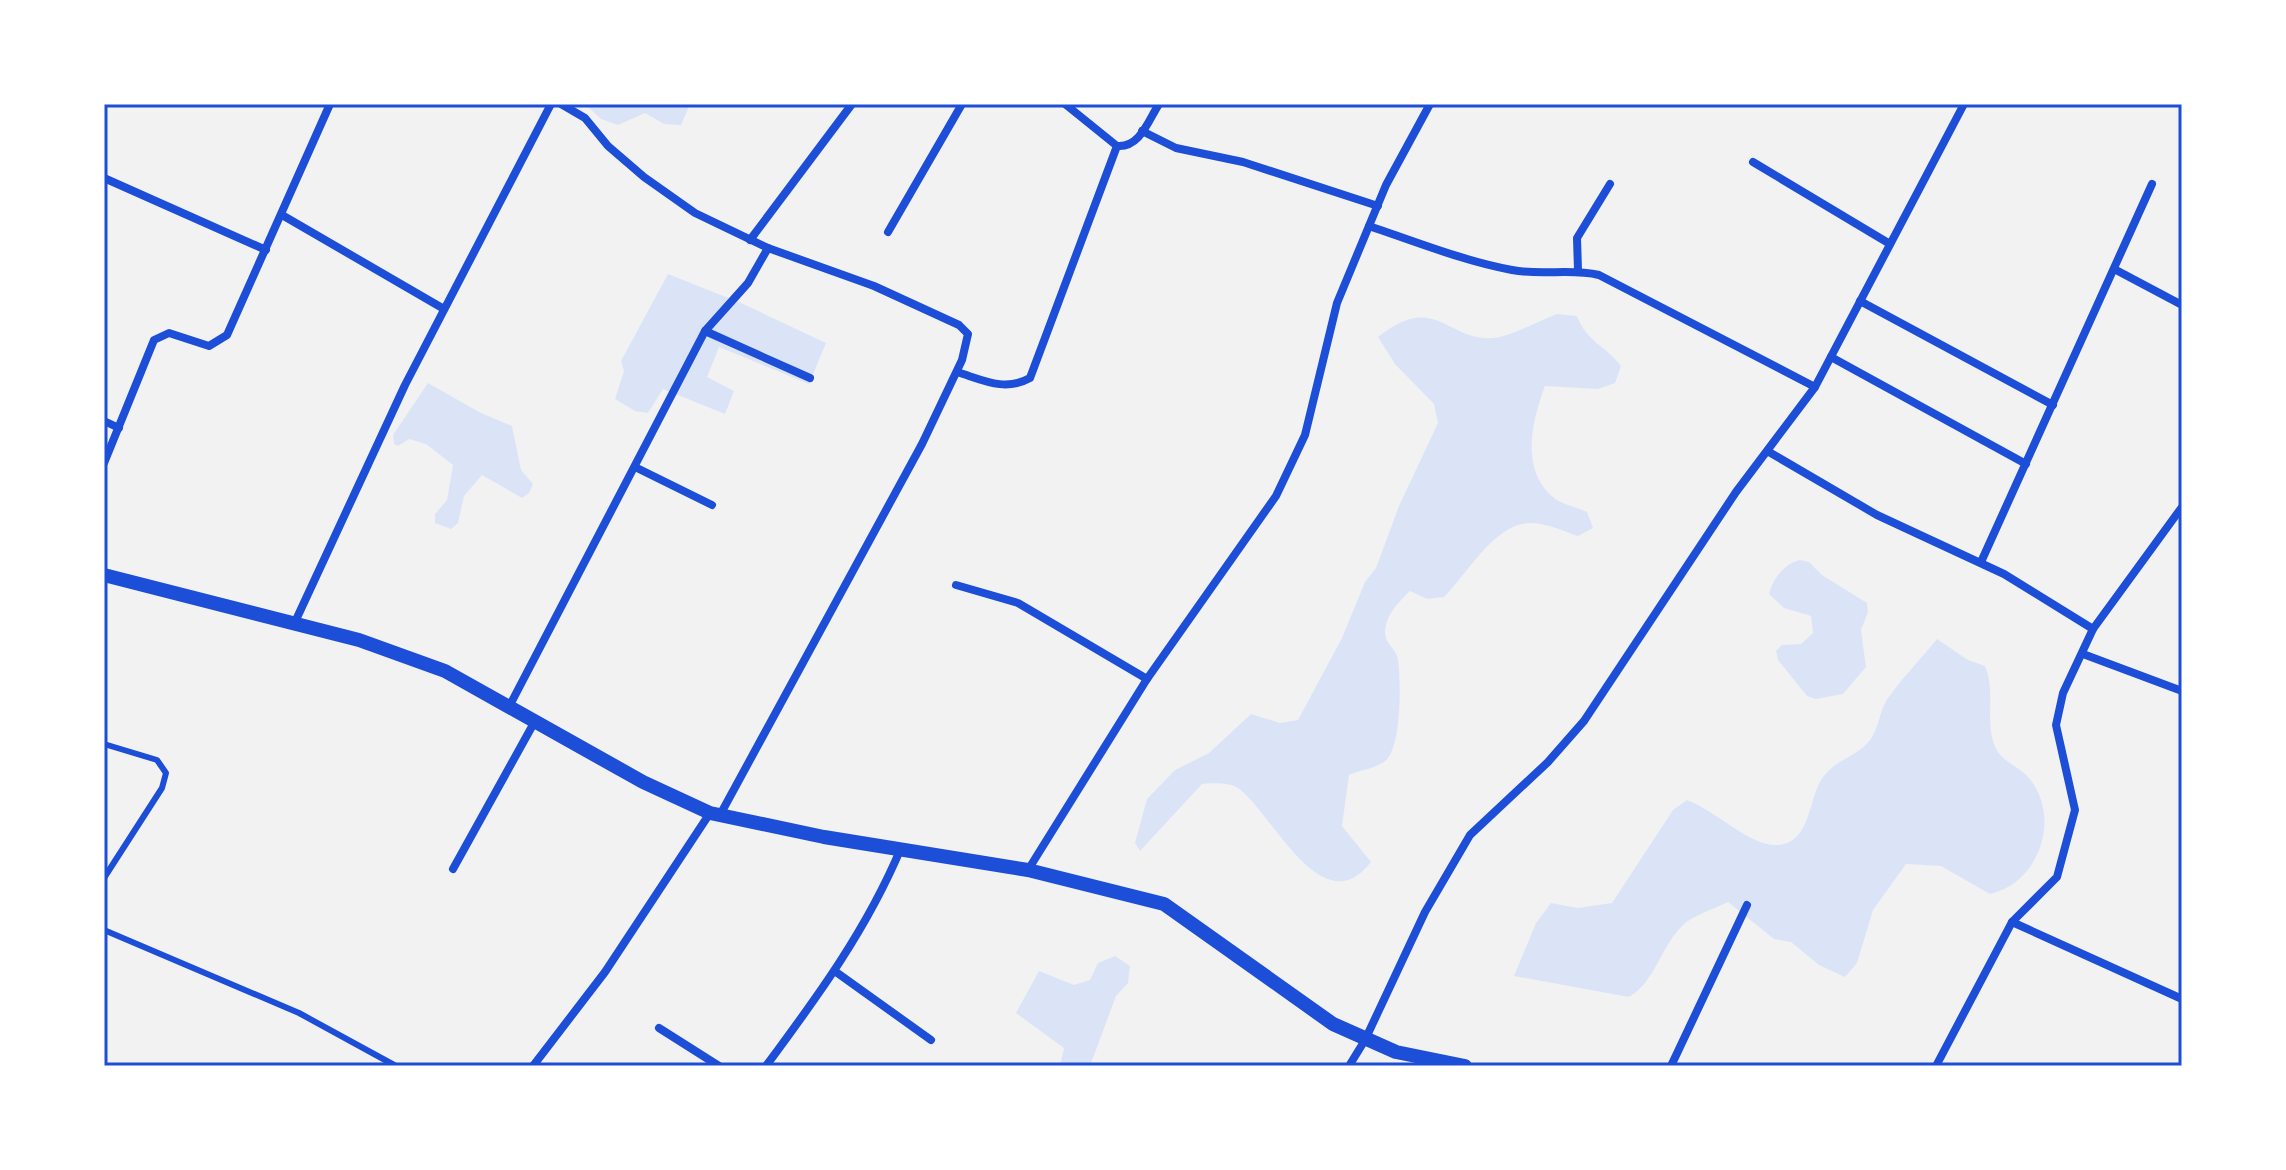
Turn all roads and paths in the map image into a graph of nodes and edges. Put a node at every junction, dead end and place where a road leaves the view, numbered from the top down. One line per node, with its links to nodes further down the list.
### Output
1 (330, 104): 17 (street)
2 (551, 104): 28 (street)
3 (561, 104): 20 (street)
4 (852, 104): 20 (street)
5 (962, 104): 19 (street)
6 (1065, 104): 11 (street)
7 (1159, 104): 10 (street)
8 (1430, 104): 16 (street)
9 (1964, 104): 21 (street)
10 (1142, 131): 11 (street); 16 (street)
11 (1117, 146): 31 (street)
12 (1753, 162): 21 (street)
13 (104, 178): 23 (street)
14 (1610, 184): 24 (street)
15 (2152, 184): 25 (street)
16 (1378, 206): 18 (street)
17 (282, 215): 23 (street); 28 (street)
18 (1369, 226): 24 (street); 49 (street)
19 (888, 232)
20 (750, 240): 22 (street)
21 (1890, 244): 26 (street)
22 (768, 248): 29 (street); 31 (street)
23 (266, 250): 36 (street)
24 (1578, 270): 33 (street)
25 (2116, 270): 27 (street); 34 (street)
26 (1860, 301): 30 (street); 34 (street)
27 (2182, 305)
28 (444, 309): 46 (street)
29 (705, 331): 32 (street); 40 (street)
30 (1831, 357): 33 (street); 39 (street)
31 (957, 372): 54 (street)
32 (810, 378)
33 (1815, 387): 37 (street)
34 (2053, 405): 39 (street)
35 (104, 421): 36 (street)
36 (119, 428): 38 (street)
37 (1769, 452): 43 (street); 66 (street)
38 (104, 463)
39 (2026, 464): 43 (street)
40 (635, 467): 41 (street); 51 (street)
41 (712, 505)
42 (2182, 507): 47 (street)
43 (1981, 562): 47 (street)
44 (104, 575): 46 (street)
45 (956, 585): 49 (street)
46 (295, 622): 51 (street)
47 (2093, 629): 48 (street)
48 (2083, 654): 50 (street); 60 (street)
49 (1147, 679): 57 (street)
50 (2182, 691)
51 (510, 705): 52 (street)
52 (535, 721): 54 (street); 56 (street)
53 (104, 744): 58 (lane)
54 (715, 814): 55 (street); 68 (street)
55 (901, 848): 57 (street); 62 (street)
56 (453, 869)
57 (1028, 870): 66 (street)
58 (104, 878)
59 (1747, 905): 73 (street)
60 (2012, 922): 63 (street); 74 (street)
61 (104, 930): 67 (lane)
62 (836, 972): 65 (street); 70 (street)
63 (2182, 999)
64 (659, 1028): 69 (street)
65 (931, 1040)
66 (1365, 1040): 71 (street); 72 (street)
67 (396, 1066)
68 (533, 1066)
69 (719, 1066)
70 (766, 1066)
71 (1349, 1066)
72 (1465, 1066)
73 (1671, 1066)
74 (1936, 1066)

